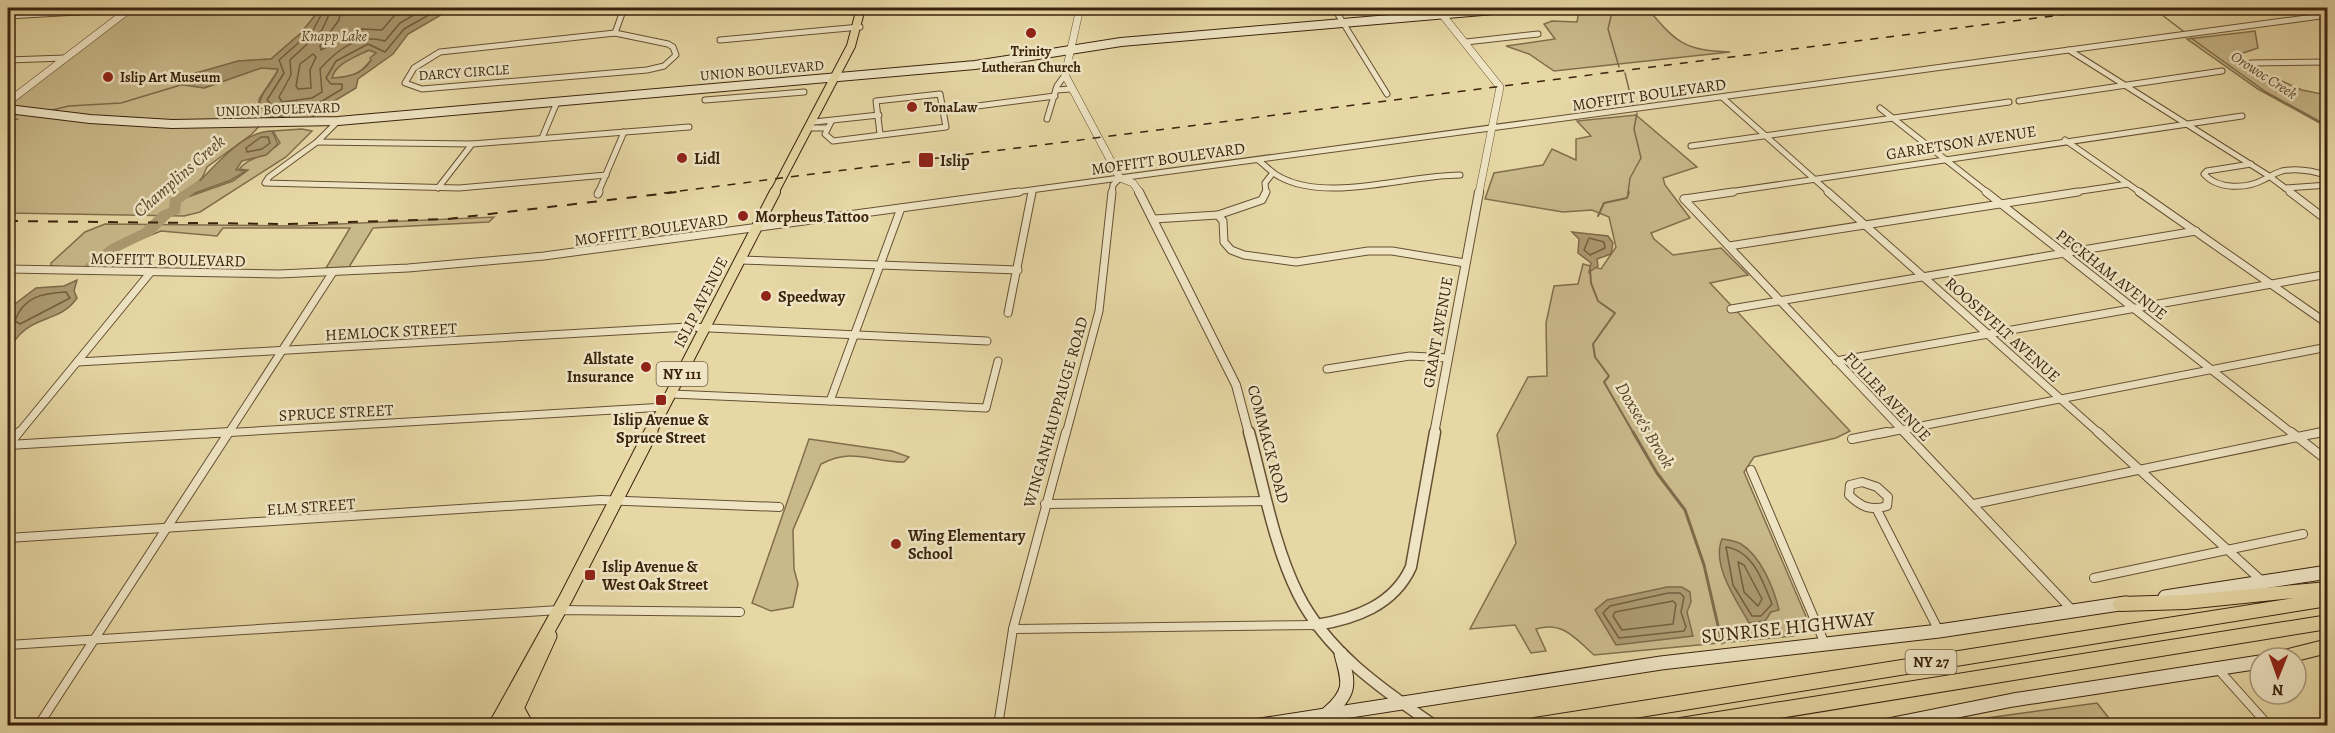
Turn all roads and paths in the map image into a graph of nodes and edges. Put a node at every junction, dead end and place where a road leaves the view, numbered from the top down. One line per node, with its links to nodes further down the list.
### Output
1 (130, 8): 12 (street); 21 (street)
2 (624, 8): 15 (street)
3 (861, 8): 4 (street); 14 (main road, ISLIP AVENUE / NY 111)
4 (885, 8)
5 (1080, 8): 19 (street)
6 (1334, 8): 13 (street)
7 (1437, 8): 10 (street, GRANT AVENUE)
8 (1507, 8): 9 (main road, UNION BOULEVARD); 10 (main road, UNION BOULEVARD)
9 (1517, 8)
10 (1443, 15): 13 (main road, UNION BOULEVARD); 18 (street, GRANT AVENUE)
11 (2328, 15): 20 (street, MOFFITT BOULEVARD)
12 (8, 16)
13 (1344, 24): 19 (main road, UNION BOULEVARD); 33 (street)
14 (860, 27): 17 (street); 27 (main road, ISLIP AVENUE / NY 111)
15 (615, 33): 15 (street, DARCY CIRCLE)
16 (1538, 34): 18 (street)
17 (720, 40)
18 (1466, 42): 53 (street, GRANT AVENUE)
19 (1071, 50): 26 (street); 27 (main road, UNION BOULEVARD)
20 (2069, 50): 28 (street); 34 (street, MOFFITT BOULEVARD)
21 (65, 58): 22 (street); 38 (street)
22 (8, 60)
23 (2328, 62): 24 (street)
24 (2251, 63)
25 (2223, 71): 28 (street)
26 (1065, 75): 30 (street, COMMACK ROAD); 32 (street)
27 (833, 78): 29 (main road, UNION BOULEVARD); 51 (main road, ISLIP AVENUE / NY 111)
28 (2123, 84): 37 (street); 50 (street)
29 (725, 87): 35 (street); 39 (main road, UNION BOULEVARD)
30 (1071, 89): 32 (street); 71 (street, COMMACK ROAD)
31 (804, 92): 35 (street)
32 (1055, 93): 41 (street); 47 (street)
33 (1387, 94)
34 (1723, 98): 53 (street, MOFFITT BOULEVARD); 57 (street, ROOSEVELT AVENUE)
35 (723, 99): 36 (street)
36 (705, 100)
37 (2019, 100)
38 (8, 102)
39 (557, 102): 48 (main road, UNION BOULEVARD); 58 (street)
40 (2008, 102): 46 (street)
41 (962, 108)
42 (1880, 108): 46 (street, PECKHAM AVENUE)
43 (8, 109): 48 (main road, UNION BOULEVARD)
44 (879, 115): 49 (street); 56 (street); 56 (street)
45 (2242, 116): 50 (street, GARRETSON AVENUE)
46 (1891, 118): 57 (street); 63 (street, PECKHAM AVENUE)
47 (1047, 119)
48 (338, 121): 60 (street)
49 (831, 122): 51 (street); 54 (street)
50 (2184, 123): 59 (street, GARRETSON AVENUE); 65 (street)
51 (812, 124): 54 (street); 86 (main road, ISLIP AVENUE / NY 111)
52 (689, 127): 55 (street)
53 (1490, 128): 64 (street, MOFFITT BOULEVARD); 91 (street, GRANT AVENUE)
54 (827, 129): 56 (street)
55 (624, 132): 58 (street); 67 (street)
56 (880, 134)
57 (1767, 135): 62 (street); 72 (street, ROOSEVELT AVENUE)
58 (542, 138): 61 (street)
59 (2065, 140): 63 (street, GARRETSON AVENUE); 73 (street)
60 (316, 142): 61 (street); 75 (street)
61 (472, 144): 75 (street)
62 (1691, 146)
63 (1942, 158): 72 (street, GARRETSON AVENUE); 80 (street, PECKHAM AVENUE)
64 (1258, 160): 66 (street); 71 (street, MOFFITT BOULEVARD)
65 (2251, 164): 70 (street); 70 (street)
66 (1272, 174): 68 (street); 82 (street)
67 (606, 175): 75 (street); 78 (street)
68 (1460, 175)
69 (2328, 176): 70 (street)
70 (2270, 177): 76 (street)
71 (1119, 178): 77 (street, MOFFITT BOULEVARD); 83 (street, COMMACK ROAD); 132 (street, WINGANHAUPPAUGE ROAD)
72 (1815, 178): 79 (street, GARRETSON AVENUE); 85 (street, ROOSEVELT AVENUE)
73 (2128, 184): 80 (street); 87 (street)
74 (2328, 185): 76 (street)
75 (438, 188)
76 (2285, 188): 84 (street)
77 (1032, 191): 81 (street, MOFFITT BOULEVARD); 94 (street)
78 (598, 194)
79 (1684, 199): 88 (street, FULLER AVENUE)
80 (2001, 204): 85 (street); 89 (street, PECKHAM AVENUE)
81 (901, 208): 86 (street, MOFFITT BOULEVARD); 92 (street)
82 (1218, 215): 83 (street); 91 (street)
83 (1154, 219): 131 (street, COMMACK ROAD)
84 (2328, 221)
85 (1866, 225): 88 (street); 98 (street, ROOSEVELT AVENUE)
86 (756, 228): 90 (main road, ISLIP AVENUE / NY 111); 95 (street, MOFFITT BOULEVARD)
87 (2196, 231): 89 (street); 99 (street)
88 (1729, 246): 100 (street, FULLER AVENUE)
89 (2063, 253): 98 (street); 102 (street, PECKHAM AVENUE)
90 (740, 260): 92 (street); 105 (main road, ISLIP AVENUE / NY 111)
91 (1465, 263): 111 (street, GRANT AVENUE)
92 (882, 265): 94 (street); 107 (street)
93 (8, 269): 96 (street, MOFFITT BOULEVARD)
94 (1018, 270): 103 (street)
95 (333, 272): 96 (street, MOFFITT BOULEVARD); 110 (street)
96 (150, 273): 114 (street)
97 (2328, 273): 99 (street)
98 (1924, 277): 100 (street); 106 (street, ROOSEVELT AVENUE)
99 (2270, 284): 102 (street); 104 (street)
100 (1779, 301): 101 (street); 113 (street, FULLER AVENUE)
101 (1731, 309)
102 (2134, 309): 106 (street); 116 (street, PECKHAM AVENUE)
103 (1008, 313)
104 (2328, 324)
105 (705, 328): 107 (street, HEMLOCK STREET); 110 (street, HEMLOCK STREET); 117 (main road, ISLIP AVENUE / NY 111)
106 (1987, 334): 113 (street); 118 (street, ROOSEVELT AVENUE)
107 (856, 335): 108 (street, HEMLOCK STREET); 119 (street)
108 (987, 341)
109 (2328, 347): 116 (street)
110 (284, 350): 114 (street, HEMLOCK STREET); 123 (street)
111 (1448, 358): 115 (street); 150 (street, GRANT AVENUE)
112 (998, 361): 119 (street)
113 (1836, 361): 121 (street, FULLER AVENUE)
114 (78, 362): 126 (street)
115 (1327, 369)
116 (2210, 369): 118 (street); 124 (street, PECKHAM AVENUE)
117 (672, 394): 119 (street); 120 (main road, ISLIP AVENUE / NY 111)
118 (2060, 398): 121 (street); 128 (street, ROOSEVELT AVENUE)
119 (830, 401)
120 (665, 407): 123 (street, SPRUCE STREET); 130 (main road, ISLIP AVENUE / NY 111)
121 (1902, 430): 125 (street); 133 (street, FULLER AVENUE)
122 (2328, 431): 124 (street)
123 (230, 432): 126 (street, SPRUCE STREET); 136 (street)
124 (2297, 437): 127 (street, PECKHAM AVENUE); 128 (street)
125 (1852, 439)
126 (8, 446)
127 (2328, 460)
128 (2140, 469): 133 (street); 139 (street, ROOSEVELT AVENUE)
129 (1751, 471): 154 (street)
130 (616, 501): 134 (street, ELM STREET); 136 (street, ELM STREET); 146 (main road, ISLIP AVENUE / NY 111)
131 (1267, 501): 132 (street); 150 (street, COMMACK ROAD)
132 (1045, 504): 151 (street, WINGANHAUPPAUGE ROAD)
133 (1974, 504): 147 (street, FULLER AVENUE)
134 (778, 507)
135 (1877, 510): 135 (street); 152 (street)
136 (167, 529): 138 (street, ELM STREET); 153 (street)
137 (2303, 534): 139 (street)
138 (8, 538)
139 (2232, 550): 141 (street); 142 (street, ROOSEVELT AVENUE)
140 (2328, 572): 142 (main road, SUNRISE HIGHWAY)
141 (2094, 578)
142 (2263, 582): 145 (main road, SUNRISE HIGHWAY)
143 (2328, 588): 145 (highway)
144 (2328, 599): 174 (highway, NY 27)
145 (2121, 604): 147 (main road, SUNRISE HIGHWAY)
146 (560, 610): 148 (street); 153 (street); 164 (main road, ISLIP AVENUE / NY 111); 166 (main road, ISLIP AVENUE / NY 111)
147 (2073, 611): 152 (main road, SUNRISE HIGHWAY)
148 (740, 612)
149 (2328, 622): 175 (highway, NY 27)
150 (1316, 625): 151 (street); 159 (street, COMMACK ROAD)
151 (1013, 629): 171 (street, WINGANHAUPPAUGE ROAD)
152 (1939, 631): 154 (main road, SUNRISE HIGHWAY)
153 (94, 639): 155 (street); 168 (street)
154 (1826, 644): 163 (main road, SUNRISE HIGHWAY)
155 (8, 645)
156 (2328, 645): 157 (highway)
157 (2308, 651)
158 (2328, 651): 160 (main road)
159 (1341, 654): 163 (street, COMMACK ROAD); 165 (main road)
160 (2308, 654)
161 (2248, 664): 162 (main road)
162 (2217, 668): 167 (main road); 177 (street)
163 (1401, 703): 165 (main road, SUNRISE HIGHWAY); 173 (street, COMMACK ROAD)
164 (517, 708): 166 (main road, ISLIP AVENUE / NY 111); 170 (main road)
165 (1327, 714): 172 (main road, SUNRISE HIGHWAY)
166 (500, 724): 169 (main road)
167 (1903, 724): 176 (main road)
168 (38, 726)
169 (484, 726)
170 (527, 726)
171 (998, 726)
172 (1254, 726)
173 (1435, 726)
174 (1534, 726)
175 (1680, 726)
176 (1883, 726)
177 (2269, 726)

